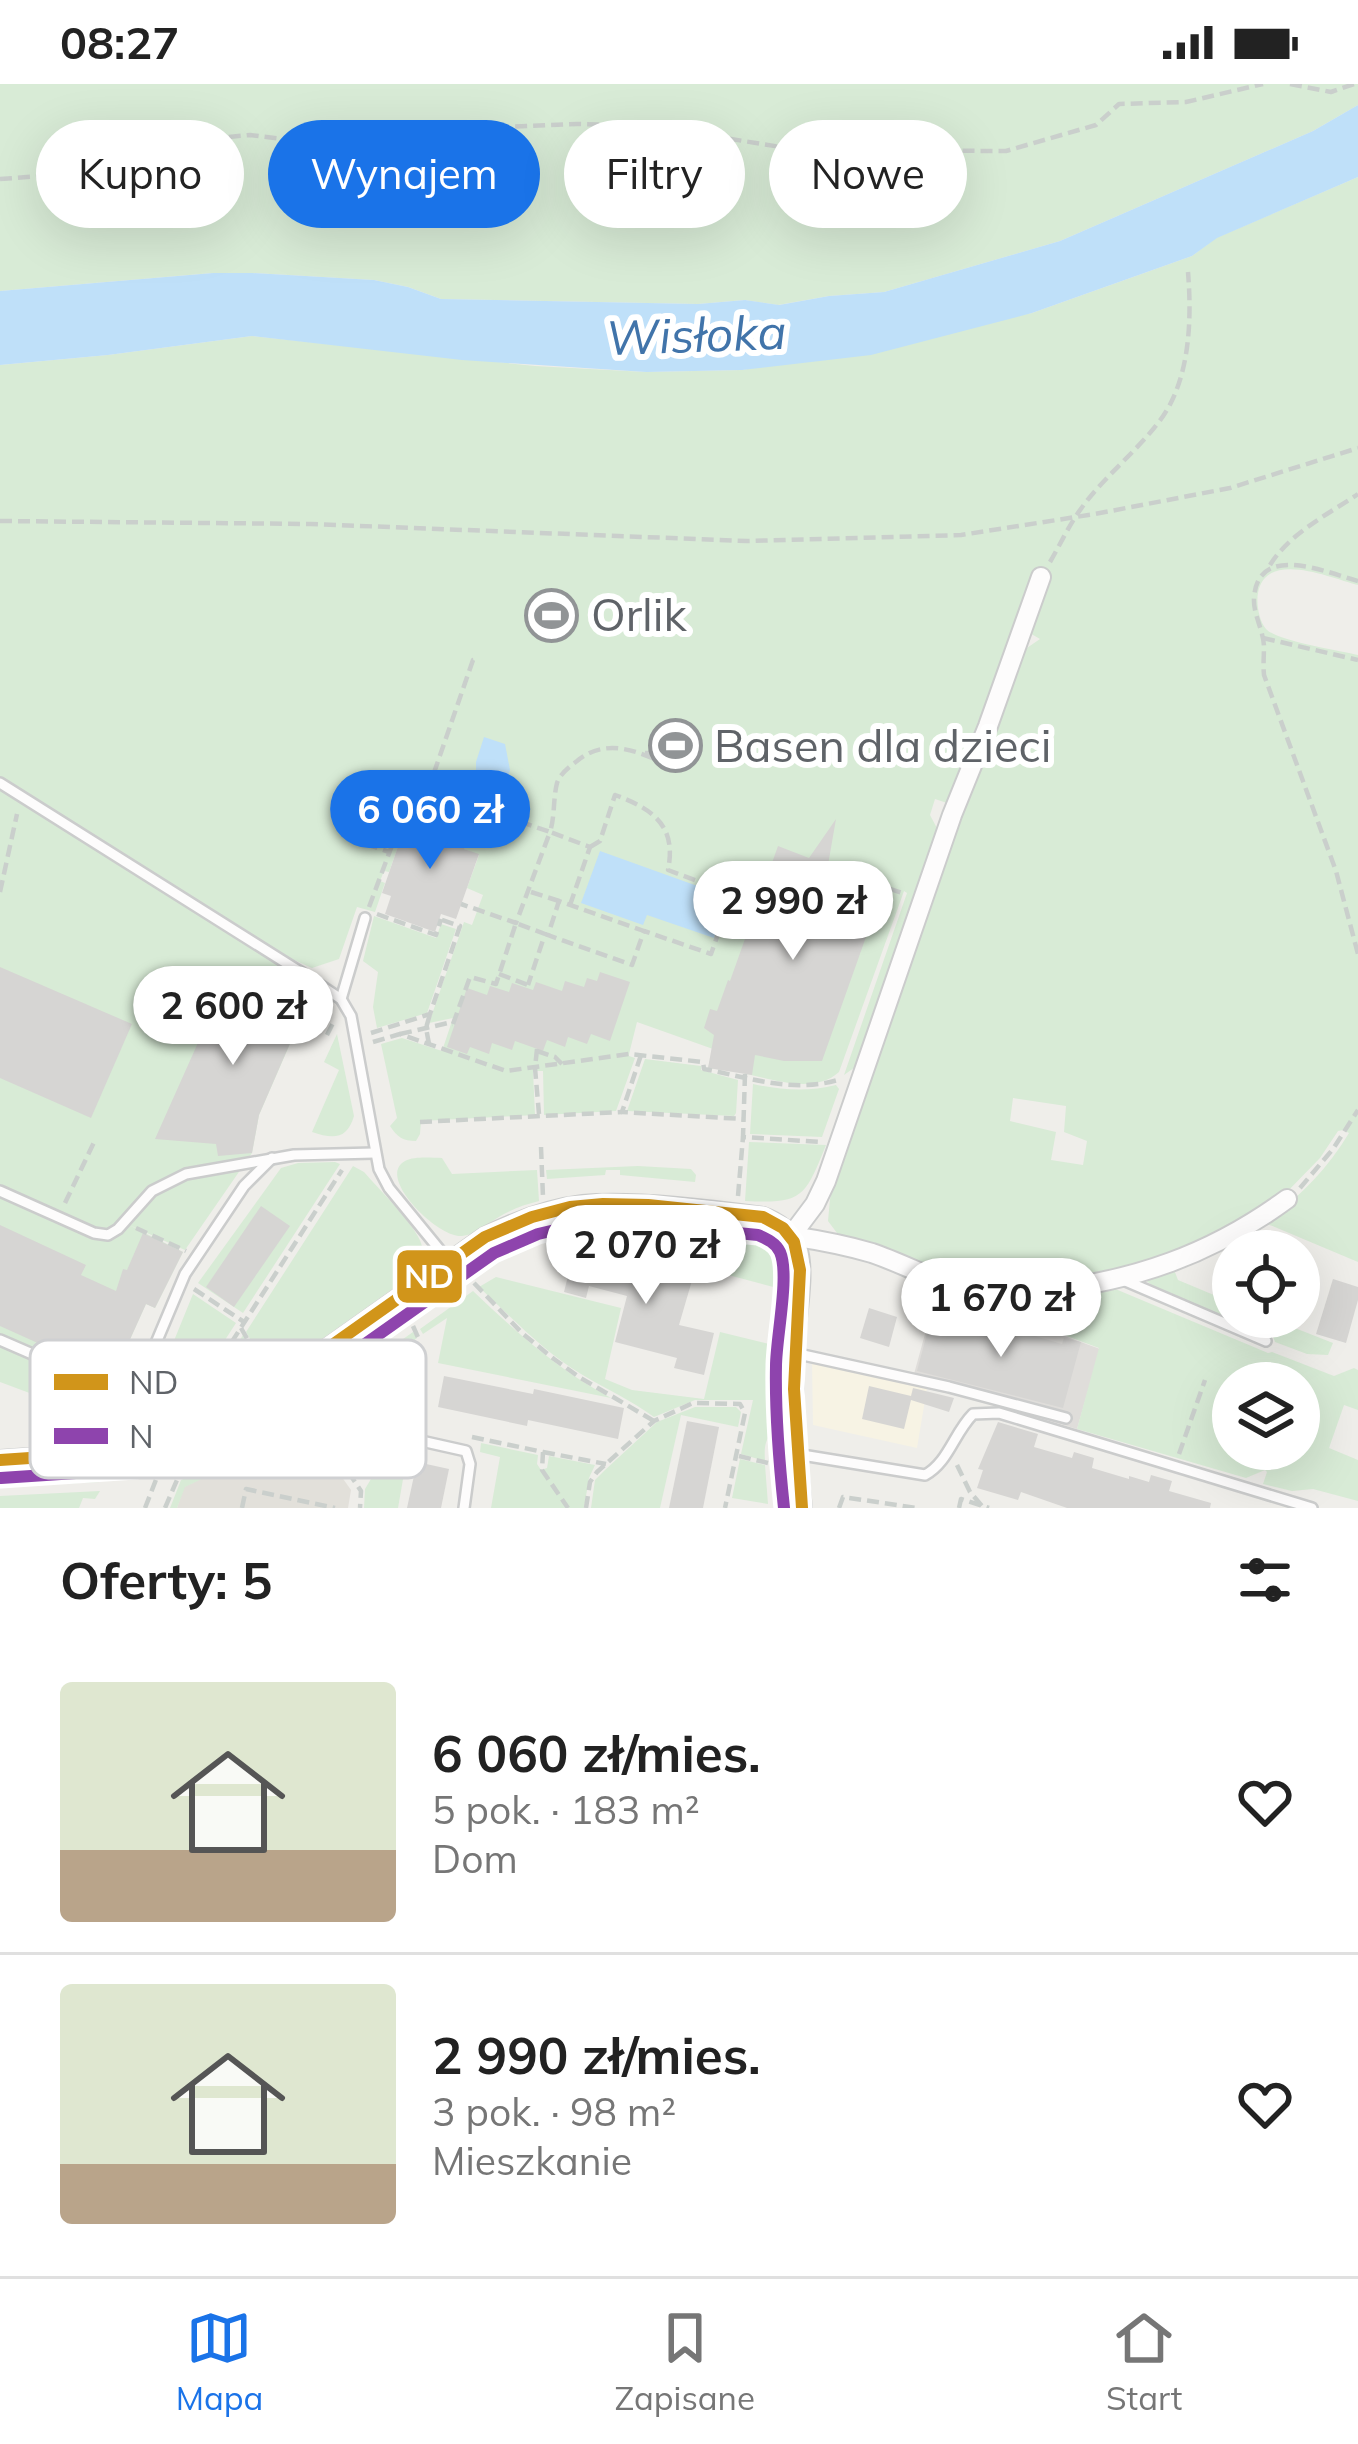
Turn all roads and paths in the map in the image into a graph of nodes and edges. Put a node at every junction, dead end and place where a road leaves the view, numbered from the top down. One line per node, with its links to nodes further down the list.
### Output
1 (1263, 84): 4 (path)
2 (1290, 84): 3 (path)
3 (1354, 84)
4 (0, 179)
5 (1188, 272): 8 (path)
6 (1358, 448): 8 (path)
7 (1358, 494): 10 (path)
8 (1076, 517): 9 (path); 11 (path)
9 (0, 520)
10 (1268, 567): 12 (path); 13 (path)
11 (1041, 578): 50 (street)
12 (1358, 580)
13 (1263, 638): 15 (path); 38 (path)
14 (478, 658): 18 (path)
15 (1358, 660)
16 (640, 753): 16 (path); 22 (path)
17 (0, 783): 20 (lane)
18 (428, 790): 21 (path); 22 (path)
19 (395, 793): 21 (path)
20 (20, 795): 28 (path); 40 (lane)
21 (409, 800): 25 (path)
22 (550, 832): 24 (path); 27 (path)
23 (366, 844): 25 (path)
24 (590, 847): 32 (path); 36 (path)
25 (389, 852): 33 (path)
26 (880, 879): 29 (path)
27 (528, 891): 30 (path); 35 (path)
28 (0, 892)
29 (904, 894)
30 (559, 901): 32 (path); 37 (path)
31 (461, 904): 35 (path)
32 (569, 905): 36 (path)
33 (365, 918): 40 (lane)
34 (386, 918): 41 (path)
35 (516, 923): 37 (path); 39 (path)
36 (644, 931): 37 (path)
37 (546, 934): 39 (path)
38 (1358, 953)
39 (499, 974): 43 (path)
40 (341, 999): 46 (lane)
41 (430, 1014): 43 (path); 46 (path)
42 (336, 1016): 45 (path)
43 (426, 1028): 44 (path); 47 (path)
44 (400, 1034): 46 (path); 47 (path)
45 (327, 1035)
46 (355, 1042): 63 (lane)
47 (429, 1045): 51 (path)
48 (640, 1055): 49 (path); 52 (path); 54 (path)
49 (562, 1064): 51 (path); 51 (path)
50 (866, 1066): 52 (path); 60 (street)
51 (536, 1068): 55 (path)
52 (745, 1076): 56 (path)
53 (1358, 1110): 67 (path)
54 (622, 1112): 55 (path); 56 (path)
55 (539, 1117): 57 (path)
56 (743, 1119): 58 (path)
57 (420, 1122)
58 (742, 1137): 60 (path); 66 (path)
59 (96, 1138): 69 (path)
60 (839, 1142): 71 (street)
61 (541, 1147): 68 (path)
62 (349, 1154): 63 (lane); 64 (lane); 77 (path)
63 (374, 1154): 73 (lane)
64 (272, 1158): 70 (lane); 72 (lane)
65 (0, 1192): 69 (lane)
66 (738, 1196)
67 (1287, 1199): 74 (street)
68 (543, 1201)
69 (58, 1217): 70 (lane)
70 (124, 1222): 72 (path)
71 (791, 1236): 73 (street); 74 (street); 87 (street)
72 (196, 1256): 75 (lane)
73 (448, 1260): 83 (street)
74 (1121, 1279): 85 (lane)
75 (181, 1282): 77 (path); 80 (lane)
76 (474, 1283): 90 (path)
77 (242, 1324): 81 (path); 82 (path)
78 (413, 1326): 84 (path)
79 (0, 1340): 86 (lane)
80 (157, 1340)
81 (232, 1340)
82 (249, 1340)
83 (338, 1340)
84 (419, 1340)
85 (1266, 1341)
86 (30, 1353)
87 (794, 1353): 89 (lane); 95 (street)
88 (1204, 1380): 97 (path)
89 (1066, 1418)
90 (654, 1421): 96 (path); 100 (path)
91 (463, 1435): 94 (path)
92 (426, 1443): 112 (lane)
93 (949, 1448): 95 (lane); 106 (path); 120 (lane)
94 (543, 1452): 100 (path); 113 (path)
95 (796, 1454): 116 (street)
96 (736, 1456): 101 (path); 115 (path)
97 (1178, 1457)
98 (30, 1459): 99 (street)
99 (0, 1460)
100 (606, 1463): 114 (path)
101 (768, 1463)
102 (157, 1478): 107 (path)
103 (178, 1478): 108 (path)
104 (353, 1478): 111 (path)
105 (892, 1506): 117 (path); 118 (path)
106 (986, 1507): 119 (path)
107 (145, 1508)
108 (166, 1508)
109 (242, 1508): 110 (path)
110 (335, 1508)
111 (360, 1508)
112 (464, 1508)
113 (568, 1508)
114 (586, 1508)
115 (725, 1508)
116 (802, 1508)
117 (839, 1508)
118 (917, 1508)
119 (958, 1508)
120 (1312, 1508)

